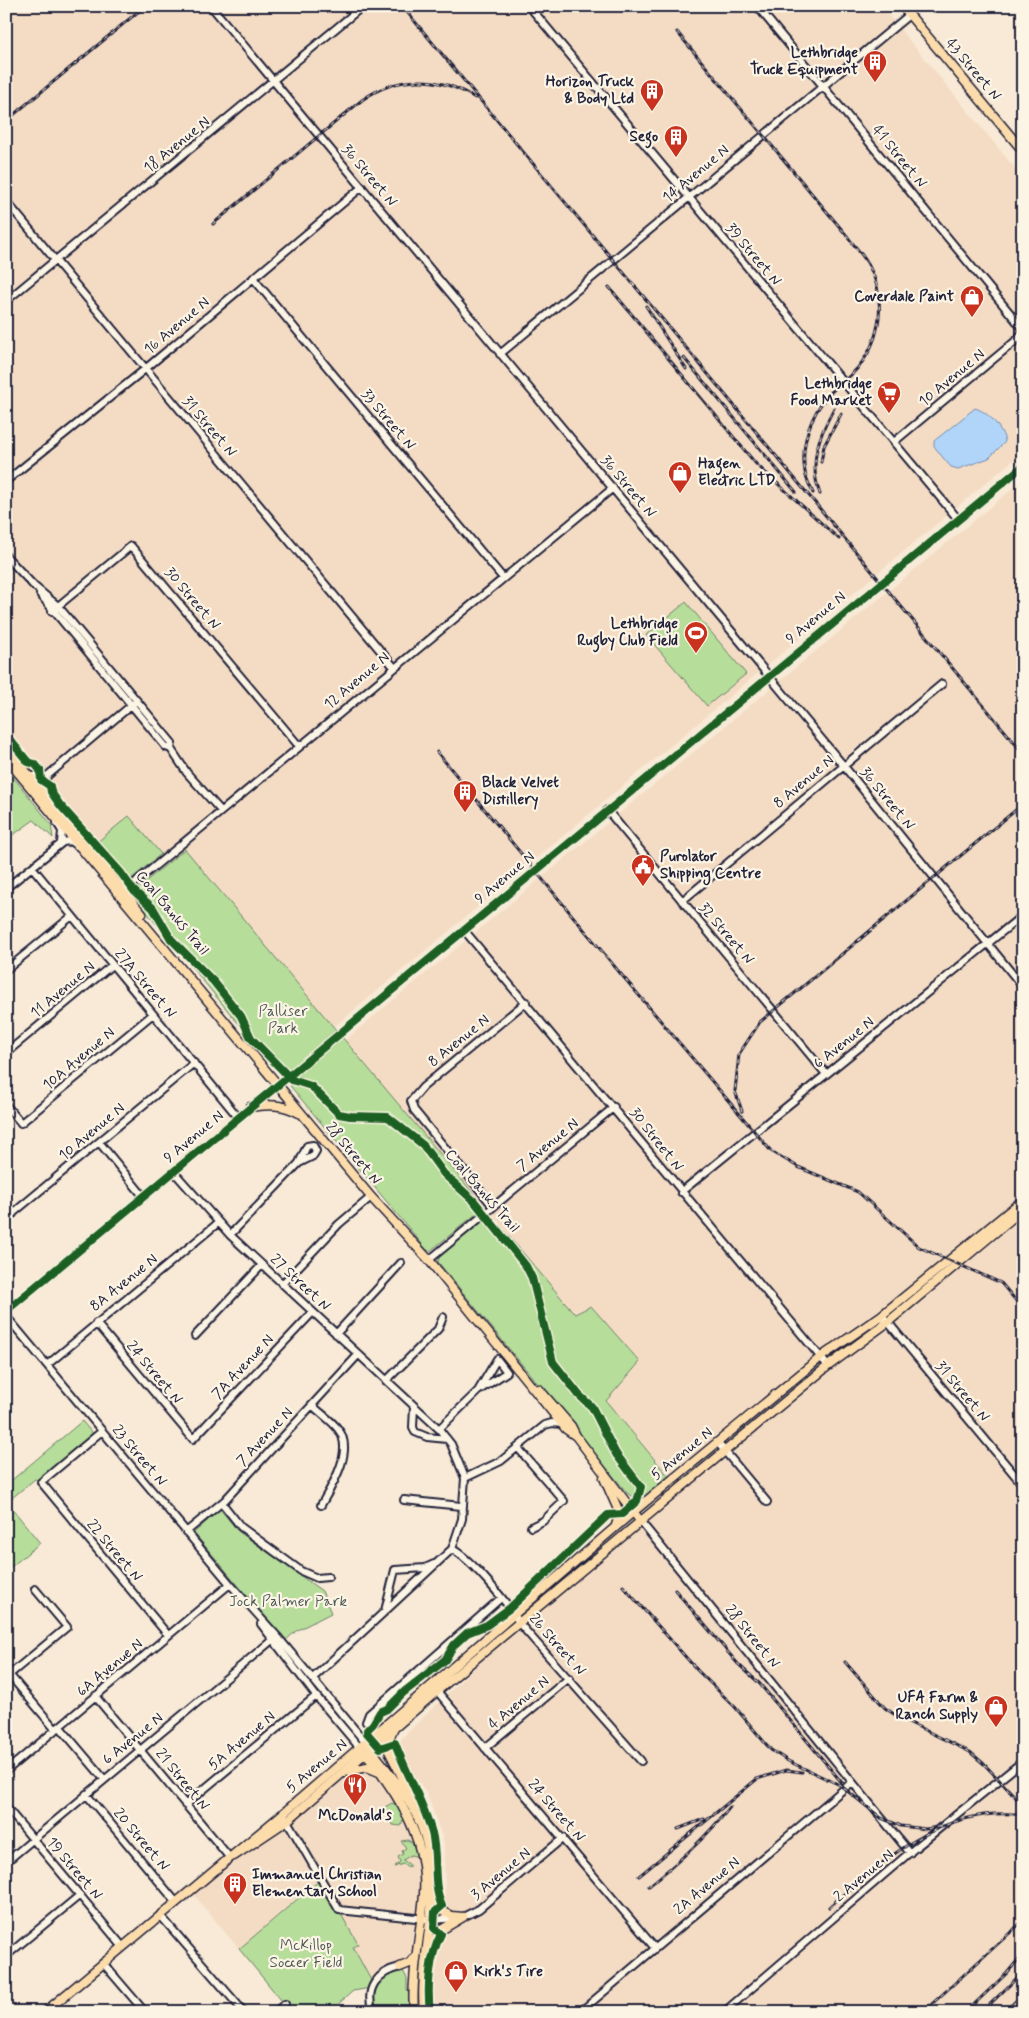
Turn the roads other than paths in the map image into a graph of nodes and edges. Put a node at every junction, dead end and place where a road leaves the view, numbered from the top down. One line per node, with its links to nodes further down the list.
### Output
1 (212, 6): 7 (street, 36 Street N)
2 (363, 6): 7 (street, 18 Avenue N)
3 (530, 6): 11 (street, 39 Street N)
4 (757, 6): 8 (street, 41 Street N)
5 (902, 6): 6 (main road, 43 Street N)
6 (909, 16): 8 (street, 14 Avenue N); 9 (main road, 43 Street N)
7 (274, 82): 10 (street, 36 Street N); 13 (street, 18 Avenue N)
8 (824, 86): 11 (street, 14 Avenue N); 16 (street, 41 Street N)
9 (1023, 151)
10 (362, 187): 14 (street, 16 Avenue N); 17 (street, 36 Street N)
11 (688, 197): 17 (street, 14 Avenue N); 19 (street, 39 Street N)
12 (6, 201): 13 (street, 31 Street N)
13 (55, 261): 15 (street, 18 Avenue N); 18 (street, 31 Street N)
14 (253, 278): 18 (street, 16 Avenue N); 25 (street, 33 Street N)
15 (6, 301)
16 (1022, 328): 19 (street, 10 Avenue N)
17 (500, 354): 22 (street, 36 Street N)
18 (144, 370): 21 (street, 16 Avenue N); 27 (street, 31 Street N)
19 (894, 442): 23 (street, 39 Street N)
20 (1023, 466): 23 (street, 9 Avenue N)
21 (6, 481)
22 (613, 488): 25 (street, 12 Avenue N); 28 (street, 36 Street N)
23 (958, 519): 28 (street, 9 Avenue N)
24 (7, 557): 26 (street)
25 (503, 578): 27 (street, 12 Avenue N)
26 (55, 609): 30 (street); 31 (street); 32 (street, 30 Street N)
27 (394, 667): 32 (street, 12 Avenue N)
28 (768, 676): 36 (street, 36 Street N); 40 (street, 9 Avenue N)
29 (942, 684): 36 (street, 8 Avenue N)
30 (137, 701): 31 (street); 34 (street)
31 (131, 706): 34 (street); 38 (street)
32 (300, 746): 41 (street, 12 Avenue N)
33 (6, 747): 37 (main road, 28 Street N)
34 (172, 749): 41 (street)
35 (6, 758): 42 (main road, 28 Street N)
36 (844, 765): 48 (street, 8 Avenue N); 52 (street, 36 Street N)
37 (30, 776): 38 (street); 39 (main road, 28 Street N)
38 (47, 776): 39 (street)
39 (42, 792): 47 (main road, 28 Street N)
40 (607, 810): 48 (street, 32 Street N); 51 (street, 9 Avenue N)
41 (220, 811): 47 (street, 12 Avenue N)
42 (55, 819): 43 (street); 44 (main road, 28 Street N)
43 (61, 843): 44 (street); 45 (street)
44 (80, 848): 47 (main road, 28 Street N)
45 (32, 867): 46 (street); 50 (street, 27A Street N)
46 (6, 888)
47 (122, 893): 61 (main road, 28 Street N)
48 (682, 901): 60 (street, 32 Street N)
49 (1023, 915): 52 (street, 6 Avenue N)
50 (72, 916): 53 (street, 27A Street N); 54 (street)
51 (464, 930): 56 (street, 30 Street N); 61 (street, 9 Avenue N)
52 (988, 943): 55 (street, 36 Street N); 60 (street, 6 Avenue N)
53 (112, 965): 57 (street, 27A Street N); 58 (street, 11 Avenue N)
54 (6, 970)
55 (1023, 987)
56 (526, 1002): 63 (street, 30 Street N); 75 (street, 8 Avenue N)
57 (152, 1014): 59 (street, 27A Street N); 62 (street, 10A Avenue N)
58 (6, 1053)
59 (194, 1063): 66 (street, 27A Street N); 67 (street, 10 Avenue N)
60 (826, 1074): 70 (street, 6 Avenue N)
61 (278, 1085): 64 (street, 9 Avenue N); 65 (main road, 28 Street N)
62 (6, 1105)
63 (614, 1106): 70 (street, 30 Street N); 75 (street, 7 Avenue N)
64 (250, 1107): 65 (main road); 66 (street, 9 Avenue N)
65 (304, 1116): 72 (main road, 28 Street N)
66 (238, 1117): 69 (street, 9 Avenue N)
67 (99, 1142): 71 (street); 77 (street, 10 Avenue N)
68 (299, 1163): 80 (street)
69 (174, 1172): 71 (street, 9 Avenue N); 79 (street, 27 Street N)
70 (682, 1192): 95 (street, 30 Street N)
71 (144, 1197): 85 (street, 9 Avenue N)
72 (371, 1197): 81 (main road, 28 Street N); 84 (street)
73 (1023, 1200): 87 (main road, 5 Avenue N)
74 (6, 1206): 77 (street)
75 (493, 1206): 81 (street, 7 Avenue N)
76 (1023, 1209): 90 (main road, 5 Avenue N)
77 (13, 1214): 78 (street, 10 Avenue N)
78 (6, 1219)
79 (218, 1222): 80 (street, 27 Street N); 91 (street, 8A Avenue N)
80 (230, 1235): 83 (street, 27 Street N)
81 (429, 1260): 98 (main road, 28 Street N)
82 (401, 1264): 92 (street)
83 (262, 1265): 84 (street, 27 Street N); 93 (street)
84 (282, 1284): 86 (street, 27 Street N)
85 (6, 1311)
86 (312, 1313): 92 (street, 27 Street N); 109 (street, 7A Avenue N)
87 (882, 1315): 90 (street, 31 Street N); 95 (main road, 5 Avenue N)
88 (6, 1316): 96 (street, 23 Street N)
89 (443, 1317): 99 (street)
90 (888, 1322): 97 (main road, 5 Avenue N); 116 (street, 31 Street N)
91 (96, 1323): 96 (street, 8A Avenue N); 109 (street, 24 Street N)
92 (336, 1334): 94 (street, 27 Street N)
93 (195, 1336)
94 (358, 1355): 99 (street, 27 Street N); 101 (street, 7 Avenue N)
95 (822, 1357): 97 (street, 30 Street N); 111 (main road, 5 Avenue N)
96 (47, 1365): 107 (street, 23 Street N)
97 (828, 1366): 113 (main road, 5 Avenue N)
98 (522, 1372): 103 (main road, 28 Street N); 108 (main road, 28 Street N)
99 (386, 1382): 102 (street, 27 Street N)
100 (478, 1391): 100 (street); 106 (street)
101 (312, 1405): 119 (street, 7 Avenue N); 120 (street)
102 (414, 1407): 106 (street, 27 Street N); 110 (street)
103 (550, 1409): 104 (main road, 28 Street N); 105 (street)
104 (562, 1424): 105 (street); 108 (main road, 28 Street N)
105 (545, 1425): 112 (street)
106 (439, 1430): 110 (street, 27 Street N)
107 (102, 1431): 126 (street, 23 Street N); 136 (street, 22 Street N)
108 (576, 1436): 114 (main road, 28 Street N)
109 (193, 1439)
110 (447, 1439): 115 (street, 27 Street N)
111 (718, 1443): 113 (street); 122 (main road, 5 Avenue N)
112 (518, 1448): 115 (street); 124 (street)
113 (724, 1451): 118 (street); 123 (main road, 5 Avenue N)
114 (597, 1462): 122 (main road, 28 Street N); 125 (main road)
115 (465, 1478): 121 (street)
116 (1023, 1485)
117 (404, 1500): 121 (street)
118 (767, 1502)
119 (222, 1503): 126 (street, 7 Avenue N); 129 (street)
120 (321, 1505)
121 (461, 1506): 127 (street)
122 (633, 1512): 123 (main road, 28 Street N); 125 (main road, 5 Avenue N)
123 (641, 1522): 135 (main road, 5 Avenue N); 157 (street, 28 Street N)
124 (530, 1527)
125 (612, 1530): 134 (main road, 5 Avenue N)
126 (186, 1532): 130 (street, 23 Street N)
127 (452, 1549): 128 (street); 132 (street, 26 Street N)
128 (440, 1562): 133 (street); 133 (street)
129 (328, 1577)
130 (230, 1584): 136 (street, 6A Avenue N); 137 (street, 23 Street N)
131 (35, 1589): 138 (street)
132 (501, 1598): 134 (street, 26 Street N); 144 (street)
133 (384, 1614): 139 (street)
134 (515, 1614): 135 (street, 26 Street N); 147 (main road, 5 Avenue N)
135 (519, 1623): 140 (street, 26 Street N); 141 (main road, 5 Avenue N)
136 (168, 1635): 142 (street, 6A Avenue N)
137 (275, 1638): 139 (street, 23 Street N); 143 (street, 23 Street N); 149 (street, 6 Avenue N)
138 (8, 1676): 145 (street)
139 (313, 1678): 147 (street, 23 Street N)
140 (569, 1678): 148 (street, 4 Avenue N); 151 (street, 26 Street N)
141 (437, 1692): 146 (main road, 5 Avenue N); 148 (street, 24 Street N)
142 (95, 1696): 145 (street, 6A Avenue N); 149 (street, 21 Street N)
143 (316, 1696): 147 (street, 23 Street N); 159 (street, 5A Avenue N)
144 (366, 1722)
145 (58, 1728): 153 (street, 6A Avenue N); 156 (street)
146 (392, 1731): 150 (main road, 5 Avenue N); 163 (main road)
147 (363, 1745): 150 (main road); 161 (main road, 5 Avenue N)
148 (485, 1748): 164 (street, 24 Street N)
149 (141, 1749): 156 (street, 6 Avenue N); 159 (street, 21 Street N)
150 (368, 1752): 154 (main road); 155 (main road, 5 Avenue N); 163 (main road)
151 (641, 1761)
152 (1023, 1761): 166 (street, 2 Avenue N)
153 (6, 1771)
154 (381, 1773): 155 (main road); 174 (main road)
155 (339, 1777): 162 (main road, 5 Avenue N)
156 (104, 1779): 158 (street, 6 Avenue N)
157 (852, 1782): 166 (street, 28 Street N); 176 (street, 2A Avenue N)
158 (86, 1794): 165 (street, 6 Avenue N); 171 (street, 20 Street N)
159 (185, 1805): 167 (street, 21 Street N)
160 (6, 1807): 165 (street, 19 Street N)
161 (283, 1813): 162 (street); 167 (main road, 5 Avenue N)
162 (288, 1820): 167 (main road, 5 Avenue N); 174 (street, 3 Avenue N)
163 (421, 1822): 169 (main road)
164 (563, 1838): 173 (street, 3 Avenue N); 176 (street, 24 Street N)
165 (33, 1839): 168 (street, 6 Avenue N); 170 (street, 19 Street N)
166 (910, 1853): 193 (street, 2 Avenue N)
167 (230, 1858): 171 (main road, 5 Avenue N)
168 (6, 1862)
169 (431, 1888): 173 (main road); 174 (main road)
170 (80, 1895): 175 (street, 19 Street N); 178 (street)
171 (176, 1902): 172 (main road, 5 Avenue N)
172 (160, 1915): 175 (main road, 5 Avenue N); 187 (street)
173 (463, 1917): 174 (street, 3 Avenue N); 177 (main road)
174 (425, 1919): 177 (main road); 179 (main road)
175 (123, 1947): 180 (main road, 5 Avenue N)
176 (654, 1947): 192 (street, 2A Avenue N)
177 (426, 1952): 191 (main road)
178 (6, 1956)
179 (416, 1956): 181 (main road); 182 (main road)
180 (103, 1963): 185 (main road, 5 Avenue N); 186 (street)
181 (400, 1966): 182 (main road); 189 (street)
182 (416, 1977): 190 (main road)
183 (1023, 2000): 194 (highway)
184 (284, 2004): 188 (street)
185 (45, 2012)
186 (145, 2012)
187 (244, 2012)
188 (275, 2012)
189 (373, 2012)
190 (414, 2012)
191 (424, 2012)
192 (580, 2012)
193 (724, 2012)
194 (1011, 2012)

